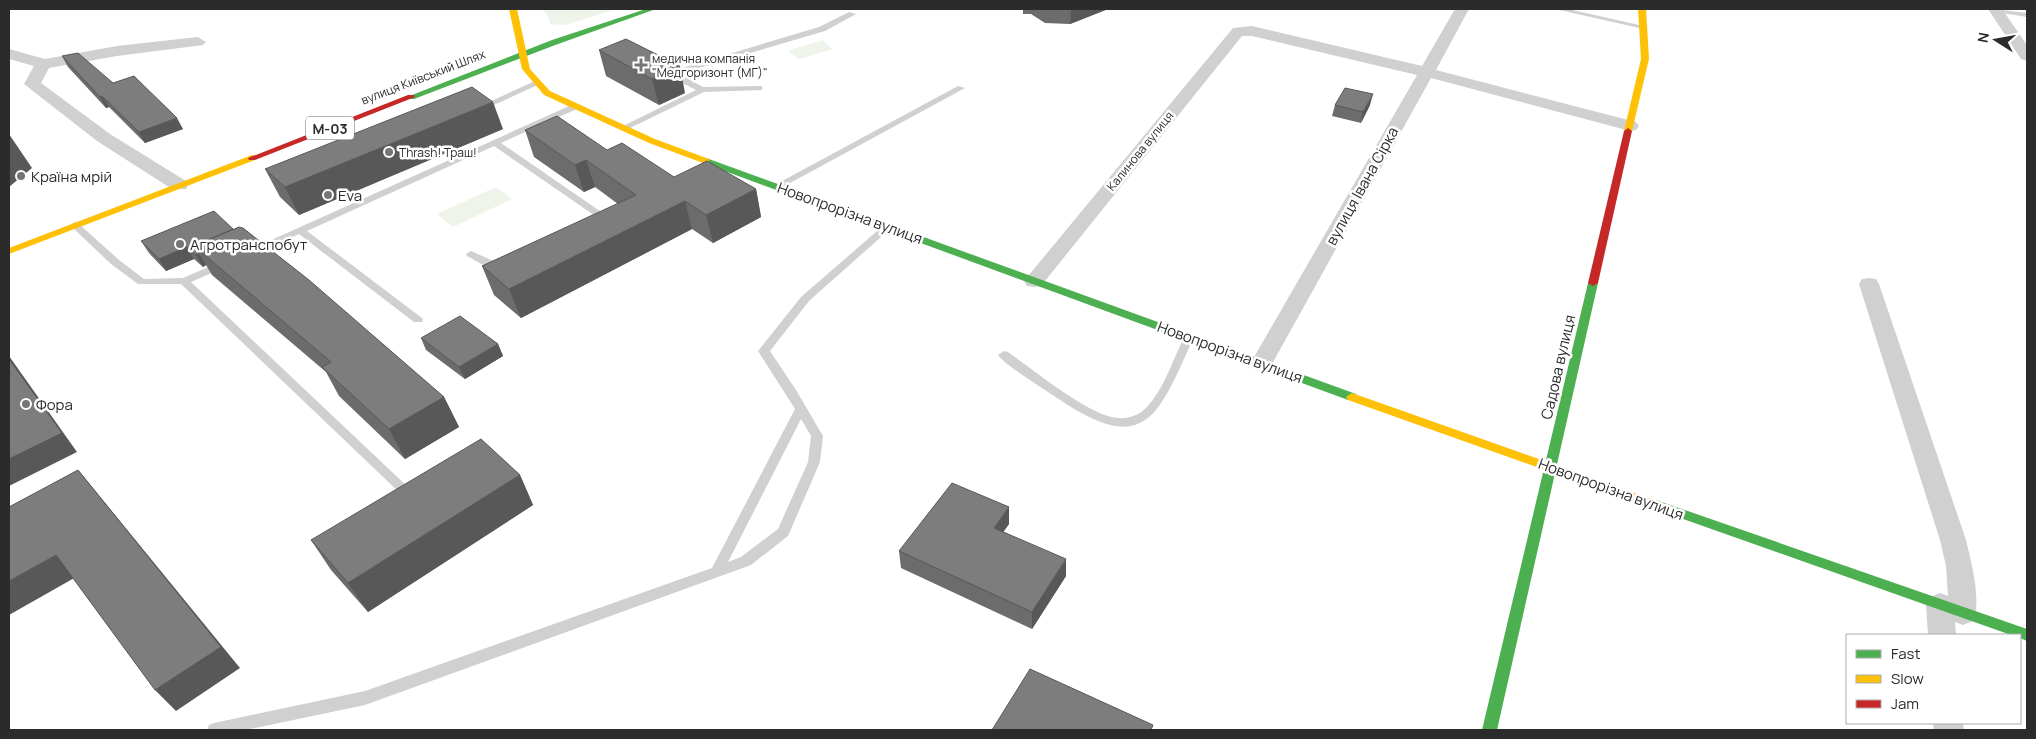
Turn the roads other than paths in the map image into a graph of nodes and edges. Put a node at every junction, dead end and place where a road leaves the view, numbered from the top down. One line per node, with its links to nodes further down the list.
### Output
1 (513, 9): 12 (main road, Новопрорізна вулиця)
2 (652, 9): 12 (main road, вулиця Київський Шлях / М-03)
3 (1462, 9): 15 (street, вулиця Івана Сірка)
4 (1559, 9): 9 (lane)
5 (1642, 9): 9 (main road, Садова вулиця)
6 (1995, 10): 8 (lane); 13 (street)
7 (852, 14): 19 (lane)
8 (2027, 15)
9 (1644, 27): 22 (main road, Садова вулиця)
10 (198, 42): 14 (street)
11 (9, 54): 14 (street)
12 (523, 54): 16 (main road, Новопрорізна вулиця); 25 (main road, вулиця Київський Шлях / М-03)
13 (2027, 56)
14 (43, 64): 25 (street)
15 (1426, 72): 22 (street); 35 (street, Калинова вулиця); 40 (street, вулиця Івана Сірка)
16 (538, 83): 20 (main road, Новопрорізна вулиця); 21 (lane)
17 (760, 88): 19 (lane)
18 (962, 88): 26 (lane)
19 (702, 90): 23 (lane)
20 (576, 106): 23 (main road, Новопрорізна вулиця); 24 (lane)
21 (466, 113)
22 (1630, 126): 42 (main road, Садова вулиця)
23 (623, 128): 26 (main road, Новопрорізна вулиця)
24 (495, 143): 27 (lane); 30 (lane)
25 (179, 185): 28 (main road, вулиця Київський Шлях / М-03)
26 (776, 186): 29 (main road, Новопрорізна вулиця)
27 (599, 223)
28 (76, 225): 31 (main road, вулиця Київський Шлях / М-03); 34 (lane)
29 (887, 227): 35 (main road, Новопрорізна вулиця); 41 (lane)
30 (300, 230): 34 (lane); 37 (lane)
31 (9, 250)
32 (471, 254): 33 (lane)
33 (507, 263)
34 (184, 281): 43 (lane)
35 (1034, 281): 38 (main road, Новопрорізна вулиця)
36 (1869, 284): 45 (street)
37 (418, 320)
38 (1189, 337): 39 (lane); 40 (main road, Новопрорізна вулиця)
39 (1004, 355)
40 (1261, 364): 42 (main road, Новопрорізна вулиця)
41 (801, 408): 44 (lane); 44 (lane)
42 (1550, 467): 45 (main road, Новопрорізна вулиця); 49 (main road, Садова вулиця)
43 (406, 492)
44 (717, 571): 48 (lane)
45 (1952, 609): 46 (street); 47 (main road, Новопрорізна вулиця)
46 (1942, 634)
47 (2027, 635)
48 (214, 730)
49 (1489, 730)

